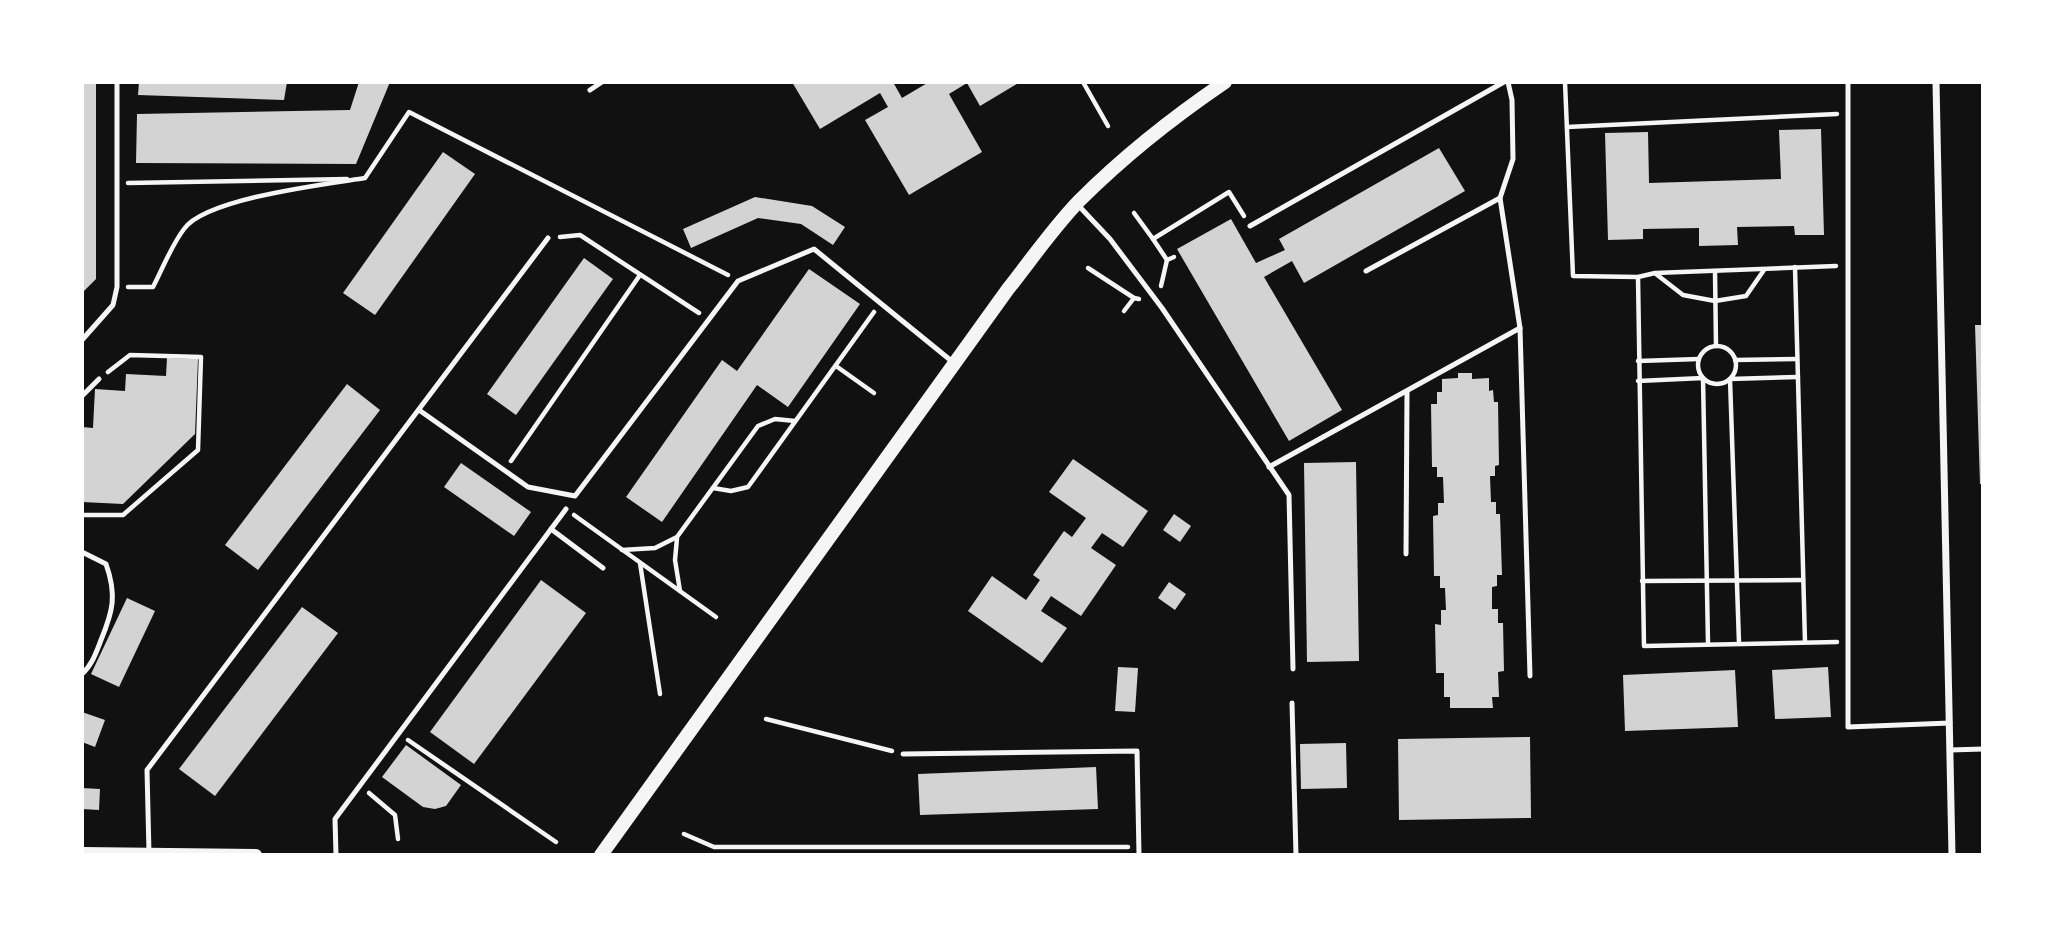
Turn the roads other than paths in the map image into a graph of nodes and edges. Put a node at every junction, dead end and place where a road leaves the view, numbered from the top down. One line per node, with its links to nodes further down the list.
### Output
1 (117, 82): 14 (lane)
2 (602, 82): 7 (lane)
3 (1224, 82): 9 (main road)
4 (1506, 82): 8 (lane); 10 (lane)
5 (1848, 82): 30 (lane)
6 (1936, 82): 30 (street)
7 (590, 90)
8 (1500, 198): 12 (lane); 13 (lane)
9 (1077, 204): 15 (main road); 20 (lane)
10 (1250, 226)
11 (548, 238): 19 (lane)
12 (1366, 271)
13 (1520, 328): 17 (lane); 28 (lane)
14 (82, 340)
15 (954, 364): 19 (lane); 38 (main road)
16 (99, 379): 18 (lane)
17 (1407, 392): 20 (lane); 24 (lane)
18 (82, 396)
19 (419, 410): 35 (lane)
20 (1269, 467): 26 (lane)
21 (566, 509): 22 (lane)
22 (551, 529): 25 (lane); 37 (lane)
23 (82, 552): 27 (lane)
24 (1406, 555)
25 (603, 568)
26 (1293, 669)
27 (82, 674)
28 (1530, 676)
29 (1292, 703): 40 (lane)
30 (1950, 723): 32 (street)
31 (1983, 749): 32 (lane)
32 (1950, 750): 41 (street)
33 (904, 754): 39 (lane)
34 (82, 853): 35 (street)
35 (149, 854): 36 (street)
36 (256, 855)
37 (336, 855)
38 (601, 855)
39 (1139, 855)
40 (1296, 855)
41 (1952, 855)

